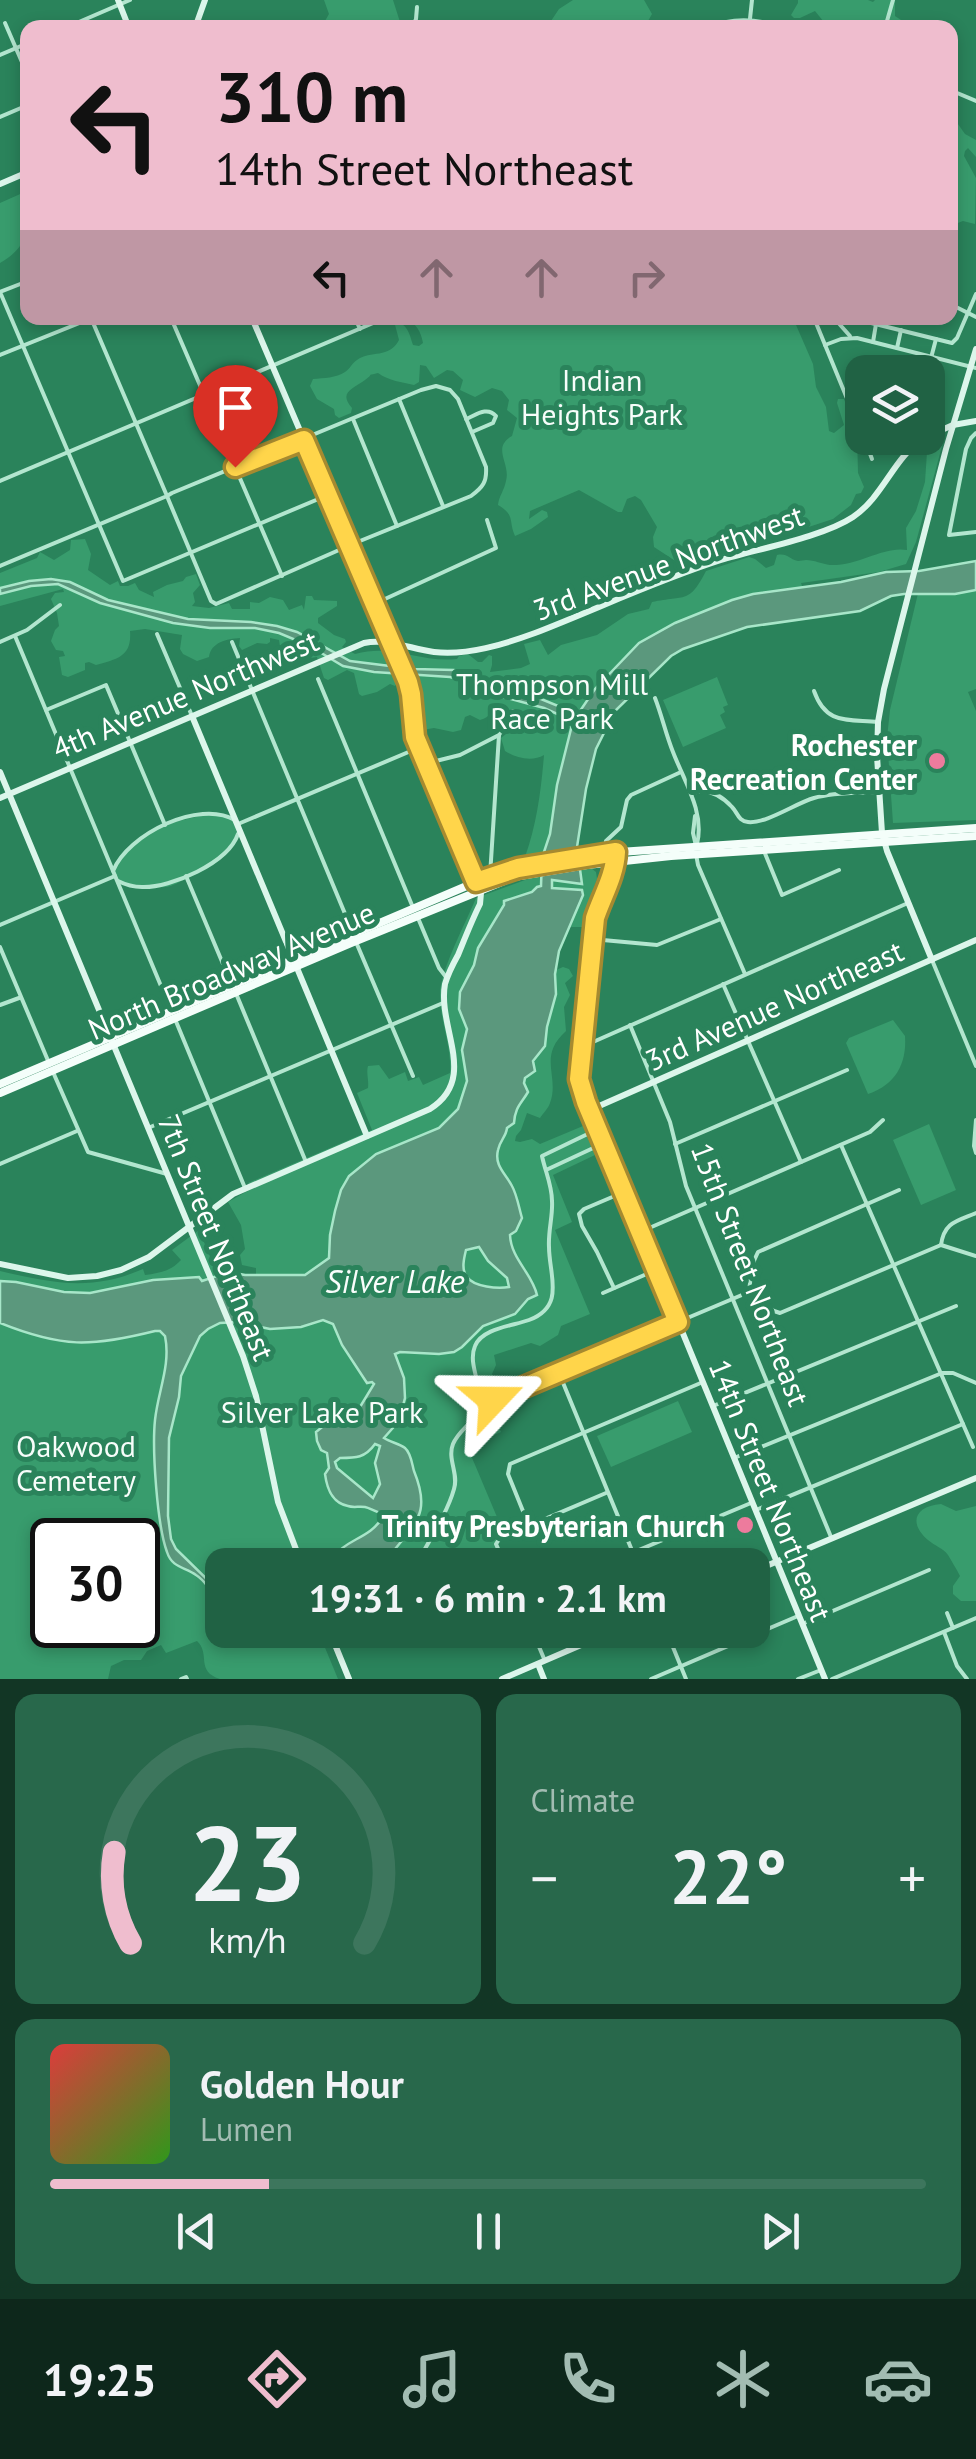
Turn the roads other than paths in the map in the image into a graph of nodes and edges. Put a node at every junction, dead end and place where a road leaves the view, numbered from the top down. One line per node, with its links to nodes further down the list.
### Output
1 (130, 0): 2 (street)
2 (119, 2): 4 (street)
3 (417, 7): 5 (street)
4 (82, 20)
5 (416, 20)
6 (5, 23): 8 (street)
7 (20, 46): 8 (street)
8 (16, 48): 9 (street); 10 (street)
9 (0, 54)
10 (20, 57)
11 (0, 292): 32 (street)
12 (976, 294): 14 (street)
13 (958, 308): 14 (street)
14 (967, 313): 15 (street); 29 (street)
15 (976, 317)
16 (74, 325): 32 (street)
17 (94, 325): 47 (street)
18 (174, 325): 42 (street)
19 (255, 325): 39 (main road)
20 (358, 325): 26 (street)
21 (369, 325): 26 (street)
22 (817, 325): 31 (street)
23 (842, 325): 28 (street)
24 (876, 325): 30 (street)
25 (880, 325): 27 (street)
26 (360, 329): 39 (street)
27 (901, 330): 29 (street); 33 (street)
28 (851, 338): 30 (street); 31 (street)
29 (936, 339): 36 (street)
30 (873, 342): 33 (street)
31 (825, 345): 41 (street)
32 (22, 346): 37 (street); 53 (street)
33 (896, 348): 35 (street)
34 (976, 349): 40 (main road)
35 (920, 355)
36 (932, 355)
37 (0, 356)
38 (945, 361): 40 (street)
39 (272, 366): 42 (street); 52 (main road)
40 (973, 368): 48 (main road)
41 (845, 393)
42 (204, 395): 47 (street); 57 (street)
43 (399, 399): 44 (street); 45 (street); 61 (street)
44 (353, 418): 52 (street); 65 (street)
45 (466, 419): 50 (street); 50 (street)
46 (976, 421): 48 (main road, 3rd Avenue Northwest)
47 (136, 424): 53 (street); 59 (street)
48 (953, 424): 49 (main road, 3rd Avenue Northwest); 87 (main road)
49 (945, 428)
50 (472, 432): 61 (street)
51 (976, 433): 66 (street)
52 (304, 440): 57 (street); 60 (main road)
53 (68, 453): 58 (street); 63 (street)
54 (870, 455): 56 (street)
55 (903, 455): 78 (main road, 3rd Avenue Northwest)
56 (872, 459)
57 (235, 467): 59 (street); 64 (street)
58 (0, 482)
59 (167, 496): 63 (street); 68 (street)
60 (328, 496): 64 (street); 67 (main road)
61 (444, 507): 65 (street)
62 (487, 520): 71 (street)
63 (99, 524): 68 (street); 69 (street)
64 (259, 524): 68 (street); 70 (street)
65 (397, 526): 67 (street)
66 (976, 532)
67 (350, 546): 70 (street); 71 (main road)
68 (191, 553): 70 (street)
69 (0, 566)
70 (282, 576)
71 (374, 604): 77 (main road)
72 (60, 605): 74 (street)
73 (157, 634): 86 (street)
74 (15, 636): 75 (street); 84 (street)
75 (0, 642)
76 (232, 642): 81 (street)
77 (390, 643): 78 (main road, 3rd Avenue Northwest); 79 (main road); 81 (main road, 4th Avenue Northwest)
78 (412, 648): 79 (main road)
79 (402, 669): 90 (main road)
80 (318, 678): 95 (street)
81 (252, 691): 86 (main road, 4th Avenue Northwest); 99 (street)
82 (814, 691): 87 (street)
83 (655, 698): 94 (street)
84 (46, 710): 89 (street); 92 (street)
85 (513, 710): 88 (street)
86 (192, 716): 89 (main road, 4th Avenue Northwest); 102 (main road)
87 (878, 722): 96 (main road)
88 (499, 734): 91 (street); 114 (street)
89 (131, 743): 92 (main road, 4th Avenue Northwest); 101 (street)
90 (419, 747): 91 (main road); 95 (street)
91 (426, 763): 116 (main road)
92 (70, 768): 98 (main road, 4th Avenue Northwest); 112 (street)
93 (0, 772): 98 (main road, 7th Street Northeast)
94 (681, 772): 97 (street); 108 (street)
95 (358, 773): 99 (street); 119 (street)
96 (878, 792): 97 (street); 105 (main road)
97 (691, 794): 100 (street)
98 (4, 796): 117 (main road, 7th Street Northeast)
99 (298, 798): 102 (street); 123 (street)
100 (695, 807): 107 (street); 107 (street)
101 (165, 825): 102 (street); 112 (street)
102 (237, 825): 113 (street); 128 (main road)
103 (976, 828): 105 (main road)
104 (976, 836): 105 (main road)
105 (883, 837): 106 (main road); 118 (main road)
106 (764, 845): 107 (main road); 111 (street)
107 (696, 850): 108 (main road); 121 (street)
108 (612, 858): 109 (main road); 115 (main road, 14th Street Northeast); 120 (main road, 14th Street Northeast)
109 (589, 862): 110 (main road); 115 (main road)
110 (535, 869): 114 (main road); 116 (main road)
111 (839, 870)
112 (115, 876): 113 (street); 117 (street); 136 (street)
113 (186, 876): 132 (street)
114 (490, 876): 116 (main road)
115 (602, 882): 120 (main road, 14th Street Northeast)
116 (478, 886): 119 (main road, North Broadway Avenue); 130 (main road)
117 (54, 902): 122 (street); 140 (main road, 7th Street Northeast)
118 (908, 902): 127 (main road); 129 (street)
119 (415, 912): 123 (main road, North Broadway Avenue); 130 (street)
120 (595, 918): 124 (main road, 14th Street Northeast)
121 (721, 919): 124 (street); 129 (street)
122 (0, 925)
123 (354, 938): 128 (main road, North Broadway Avenue); 137 (street)
124 (592, 939): 141 (main road, 14th Street Northeast)
125 (976, 940): 127 (main road, 3rd Avenue Northeast)
126 (0, 946): 133 (street)
127 (932, 960): 139 (main road, 3rd Avenue Northeast); 143 (street)
128 (294, 963): 132 (main road, North Broadway Avenue); 142 (main road)
129 (745, 974): 131 (street)
130 (447, 977): 134 (main road)
131 (724, 984): 138 (street); 139 (street)
132 (234, 989): 136 (main road, North Broadway Avenue); 146 (street)
133 (21, 996): 135 (street); 144 (street)
134 (445, 1003): 137 (street); 159 (main road)
135 (0, 1006)
136 (173, 1014): 140 (main road, North Broadway Avenue); 152 (street)
137 (392, 1025): 142 (street); 147 (street)
138 (630, 1025): 141 (street); 148 (street, 15th Street Northeast)
139 (748, 1040): 148 (main road, 3rd Avenue Northeast); 151 (street)
140 (112, 1041): 144 (main road, North Broadway Avenue); 156 (main road, 7th Street Northeast)
141 (582, 1044): 153 (main road, 14th Street Northeast)
142 (331, 1050): 146 (street); 159 (main road)
143 (976, 1066)
144 (51, 1067): 149 (main road, North Broadway Avenue); 150 (main road, North Broadway Avenue); 158 (street)
145 (847, 1070): 151 (street)
146 (270, 1076): 152 (street); 164 (street)
147 (413, 1076)
148 (654, 1082): 153 (main road, 3rd Avenue Northeast); 161 (street, 15th Street Northeast)
149 (0, 1084)
150 (0, 1093)
151 (775, 1101): 161 (street); 165 (street)
152 (210, 1102): 156 (street); 169 (street)
153 (590, 1110): 157 (main road, 14th Street Northeast)
154 (883, 1120): 162 (street)
155 (976, 1120): 163 (street)
156 (148, 1128): 168 (main road, 7th Street Northeast)
157 (598, 1129): 160 (main road, 14th Street Northeast); 167 (street)
158 (78, 1131): 166 (street); 168 (street)
159 (367, 1136): 164 (main road)
160 (604, 1143): 167 (street); 171 (main road, 14th Street Northeast)
161 (674, 1144): 173 (street, 15th Street Northeast)
162 (841, 1145): 165 (street); 172 (street)
163 (976, 1153)
164 (306, 1162): 169 (main road)
165 (801, 1162): 173 (street)
166 (0, 1164)
167 (546, 1170): 208 (street)
168 (167, 1174): 175 (main road, 7th Street Northeast)
169 (245, 1188): 175 (main road)
170 (898, 1190): 172 (street)
171 (624, 1192): 176 (main road, 14th Street Northeast); 182 (street)
172 (866, 1204): 180 (street); 183 (street)
173 (695, 1208): 176 (street); 185 (street, 15th Street Northeast)
174 (976, 1213): 177 (street)
175 (189, 1226): 179 (main road); 207 (main road, 7th Street Northeast)
176 (640, 1232): 181 (main road, 14th Street Northeast)
177 (941, 1245): 178 (street); 180 (street)
178 (976, 1256)
179 (0, 1264)
180 (892, 1266): 183 (street); 188 (street)
181 (656, 1270): 182 (street); 187 (main road, 14th Street Northeast)
182 (614, 1288): 184 (street)
183 (749, 1292): 185 (street)
184 (603, 1293)
185 (734, 1298): 187 (street); 193 (street, 15th Street Northeast)
186 (956, 1306): 188 (street)
187 (678, 1322): 189 (street); 191 (main road, 14th Street Northeast)
188 (918, 1322): 190 (street); 193 (street)
189 (559, 1373): 194 (street); 197 (street)
190 (942, 1373): 192 (street); 196 (street); 198 (street)
191 (703, 1382): 195 (main road, 14th Street Northeast); 197 (street)
192 (976, 1383)
193 (768, 1384): 195 (street); 198 (street, 15th Street Northeast)
194 (493, 1400)
195 (713, 1406): 200 (main road, 14th Street Northeast)
196 (963, 1424): 199 (street); 202 (street)
197 (584, 1432): 203 (street); 205 (street)
198 (790, 1436): 200 (street); 202 (street, 15th Street Northeast)
199 (972, 1447)
200 (734, 1458): 204 (main road, 14th Street Northeast)
201 (976, 1478): 206 (main road)
202 (811, 1487): 204 (street); 206 (street, 15th Street Northeast)
203 (608, 1492): 205 (street); 210 (street)
204 (754, 1506): 211 (street); 212 (main road, 14th Street Northeast)
205 (530, 1526): 209 (street)
206 (832, 1539): 212 (main road)
207 (295, 1548)
208 (425, 1548)
209 (499, 1548)
210 (631, 1548)
211 (644, 1548)
212 (777, 1562): 213 (main road); 217 (main road, 14th Street Northeast)
213 (770, 1565)
214 (930, 1570): 217 (street)
215 (947, 1614): 218 (street)
216 (976, 1618): 218 (street)
217 (801, 1620): 225 (street); 226 (main road, 14th Street Northeast)
218 (953, 1628): 219 (street)
219 (944, 1632): 233 (street); 234 (street)
220 (336, 1648): 227 (main road)
221 (537, 1648): 224 (street)
222 (574, 1648): 224 (main road)
223 (674, 1648): 225 (street)
224 (541, 1662): 228 (main road); 229 (main road)
225 (681, 1666): 230 (street); 231 (street)
226 (821, 1670): 232 (street); 233 (main road, 14th Street Northeast)
227 (349, 1679)
228 (502, 1679)
229 (544, 1679)
230 (651, 1679)
231 (686, 1679)
232 (798, 1679)
233 (828, 1679)
234 (967, 1679)

